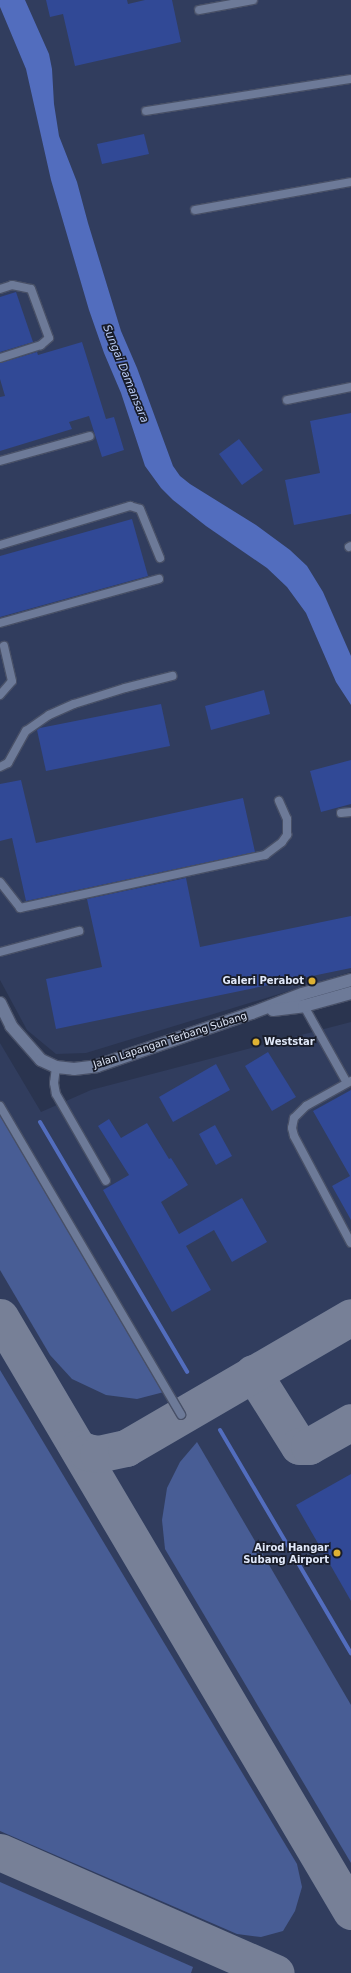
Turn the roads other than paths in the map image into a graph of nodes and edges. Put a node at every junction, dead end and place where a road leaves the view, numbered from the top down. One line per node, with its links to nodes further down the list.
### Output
1 (254, 0): 2 (lane)
2 (199, 10)
3 (351, 78): 4 (lane)
4 (146, 111)
5 (351, 182): 6 (lane)
6 (195, 210)
7 (0, 289): 8 (lane)
8 (0, 358)
9 (351, 387): 10 (lane)
10 (287, 400)
11 (90, 436): 12 (lane)
12 (0, 461)
13 (0, 545): 14 (lane)
14 (160, 558)
15 (159, 579): 16 (lane)
16 (0, 623)
17 (4, 646): 19 (lane)
18 (172, 676): 20 (lane)
19 (0, 695)
20 (0, 768)
21 (279, 801): 24 (lane)
22 (351, 812): 23 (lane)
23 (341, 813)
24 (0, 882)
25 (79, 932): 26 (lane)
26 (0, 952)
27 (351, 980): 31 (street, Jalan Lapangan Terbang Subang)
28 (351, 993): 30 (street, Jalan Lapangan Terbang Subang)
29 (0, 1003): 32 (street, Jalan Lapangan Terbang Subang)
30 (304, 1006): 31 (street, Jalan Lapangan Terbang Subang); 33 (lane)
31 (252, 1013): 32 (street, Jalan Lapangan Terbang Subang)
32 (56, 1067): 35 (lane)
33 (349, 1082): 36 (lane)
34 (0, 1106): 37 (lane)
35 (106, 1181)
36 (351, 1243)
37 (181, 1415)

